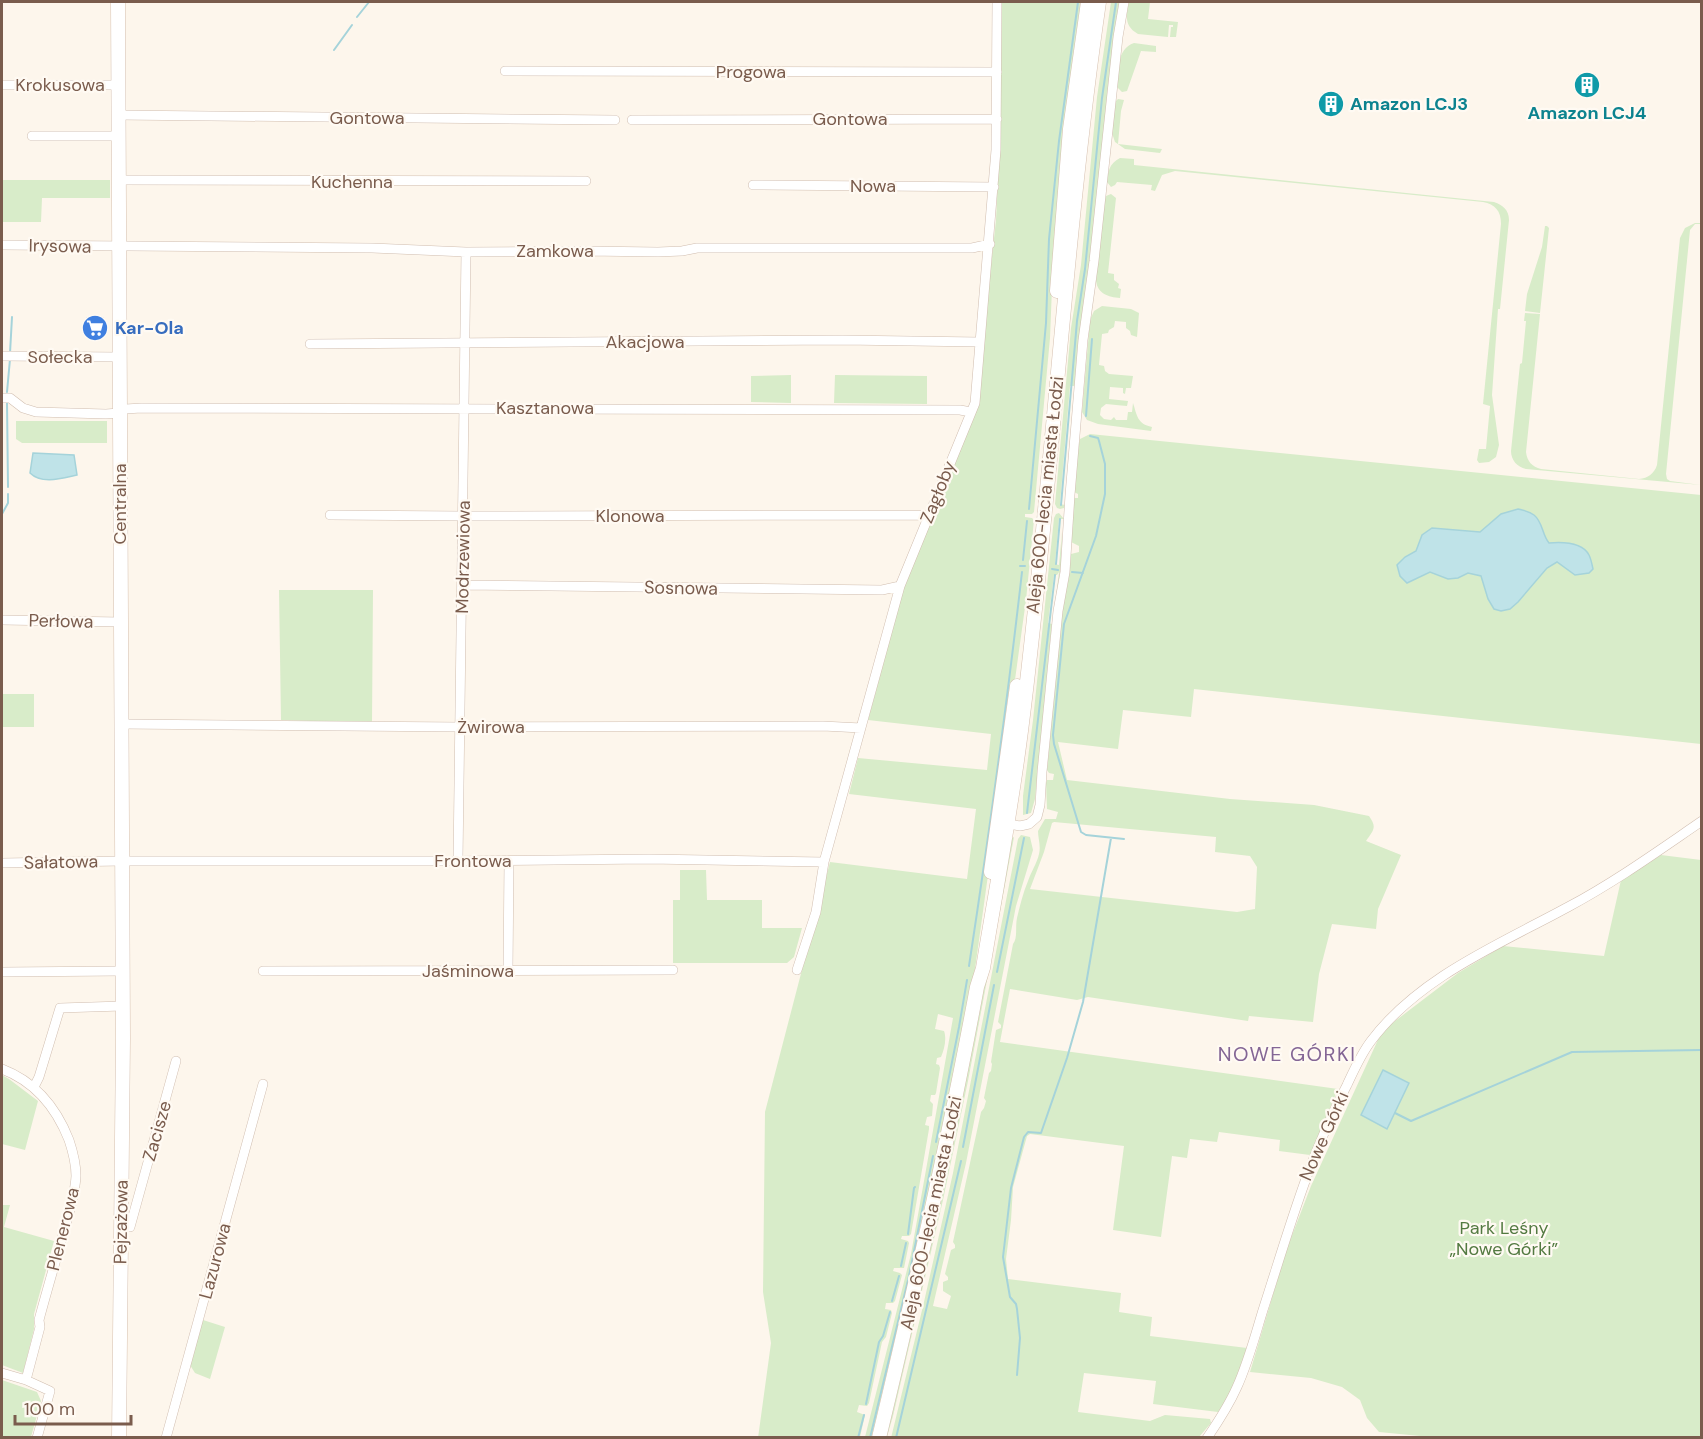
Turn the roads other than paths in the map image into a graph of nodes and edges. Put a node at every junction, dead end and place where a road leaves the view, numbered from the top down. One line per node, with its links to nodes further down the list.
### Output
1 (118, 2): 9 (main road, Centralna)
2 (997, 2): 7 (street, Zagłoby)
3 (1088, 2): 44 (main road, Aleja 600-lecia miasta Łodzi)
4 (1099, 2): 44 (main road, Aleja 600-lecia miasta Łodzi)
5 (1124, 2): 44 (street)
6 (505, 71): 7 (street, Progowa)
7 (997, 72): 11 (street, Zagłoby)
8 (2, 85): 9 (street, Krokusowa)
9 (118, 85): 10 (main road, Centralna)
10 (118, 115): 12 (street, Gontowa); 15 (main road, Centralna)
11 (997, 119): 13 (street, Gontowa); 19 (street, Zagłoby)
12 (615, 120)
13 (632, 120)
14 (32, 136): 15 (street)
15 (118, 136): 16 (main road, Centralna)
16 (118, 180): 17 (street, Kuchenna); 22 (main road, Centralna)
17 (586, 181)
18 (753, 185): 19 (street, Nowa)
19 (994, 187): 20 (street, Zagłoby)
20 (990, 244): 23 (street, Zamkowa); 24 (street, Zagłoby)
21 (2, 245): 22 (street, Irysowa)
22 (119, 247): 23 (street, Zamkowa); 28 (main road, Centralna)
23 (466, 252): 25 (street, Modrzewiowa)
24 (980, 342): 25 (street, Akacjowa); 31 (street, Zagłoby)
25 (465, 343): 26 (street, Akacjowa); 30 (street, Modrzewiowa)
26 (309, 344)
27 (2, 357): 28 (street, Sołecka)
28 (119, 357): 32 (main road, Centralna)
29 (2, 398): 32 (street, Kasztanowa)
30 (465, 408): 31 (street, Kasztanowa); 32 (street, Kasztanowa); 35 (street, Modrzewiowa)
31 (971, 412): 34 (street, Zagłoby)
32 (119, 413): 39 (main road, Centralna)
33 (330, 514): 35 (street, Klonowa)
34 (929, 515): 35 (street, Klonowa); 37 (street, Zagłoby)
35 (464, 516): 36 (street, Modrzewiowa)
36 (462, 585): 37 (street, Sosnowa); 41 (street, Modrzewiowa)
37 (900, 586): 42 (street, Zagłoby)
38 (2, 620): 39 (street, Perłowa)
39 (121, 622): 40 (main road, Centralna)
40 (121, 724): 41 (street, Żwirowa); 45 (main road, Centralna)
41 (461, 727): 42 (street, Żwirowa); 46 (street, Modrzewiowa)
42 (861, 728): 48 (street, Zagłoby)
43 (1701, 821): 68 (street, Nowe Górki)
44 (1003, 823): 67 (main road, Aleja 600-lecia miasta Łodzi)
45 (121, 861): 46 (street, Frontowa); 49 (street, Sałatowa); 53 (main road, Centralna)
46 (458, 861): 47 (street, Frontowa)
47 (509, 861): 48 (street, Frontowa); 54 (street)
48 (824, 862): 52 (street, Zagłoby)
49 (2, 863)
50 (263, 970): 54 (street, Jaśminowa)
51 (673, 970): 54 (street, Jaśminowa)
52 (797, 970)
53 (122, 971): 55 (street); 56 (main road, Centralna)
54 (508, 971)
55 (2, 972)
56 (122, 1006): 60 (street); 61 (main road, Pejzażowa)
57 (176, 1061): 61 (street, Zacisze)
58 (2, 1069): 60 (street, Plenerowa)
59 (263, 1084): 66 (street, Lazurowa)
60 (34, 1087): 63 (street, Plenerowa)
61 (121, 1227): 65 (main road, Pejzażowa)
62 (2, 1373): 63 (street)
63 (26, 1380): 64 (street)
64 (37, 1437)
65 (119, 1437)
66 (166, 1437)
67 (879, 1437)
68 (1207, 1437)

